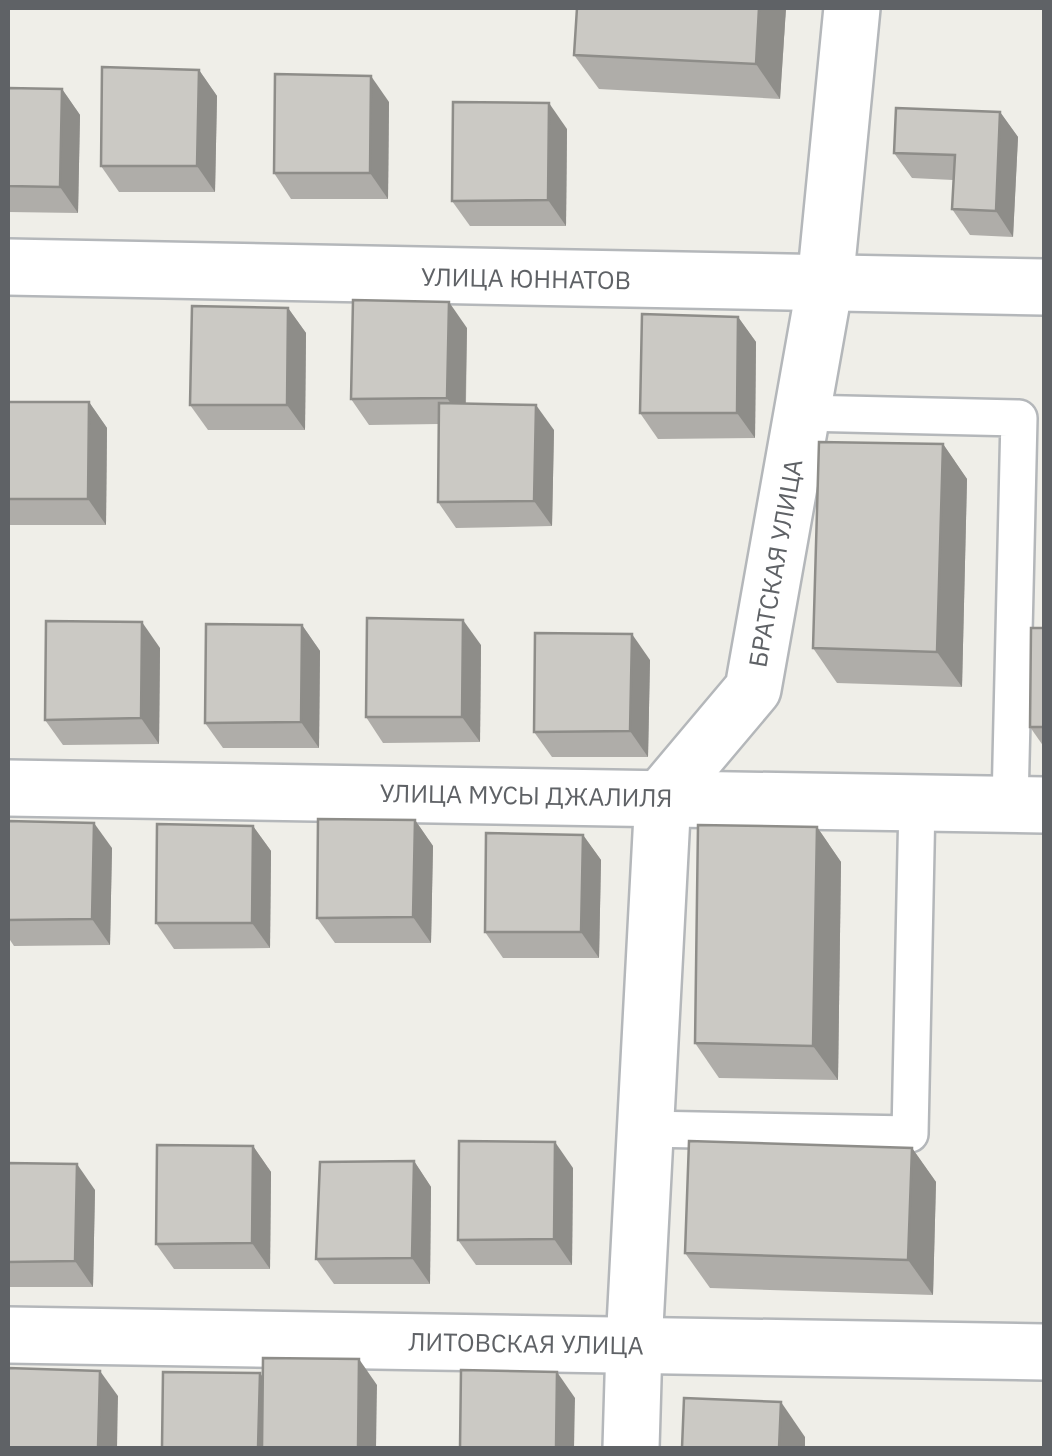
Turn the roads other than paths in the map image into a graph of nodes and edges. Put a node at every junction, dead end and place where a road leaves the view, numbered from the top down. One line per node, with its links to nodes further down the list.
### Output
1 (852, 8): 3 (street, БРАТСКАЯ УЛИЦА)
2 (8, 266): 3 (street, УЛИЦА ЮННАТОВ)
3 (825, 284): 4 (street, УЛИЦА ЮННАТОВ); 5 (street, БРАТСКАЯ УЛИЦА)
4 (1044, 286)
5 (802, 413): 7 (street, БРАТСКАЯ УЛИЦА); 9 (lane)
6 (8, 788): 7 (street, УЛИЦА МУСЫ ДЖАЛИЛЯ)
7 (663, 796): 8 (street, УЛИЦА МУСЫ ДЖАЛИЛЯ); 10 (street)
8 (918, 802): 9 (street, УЛИЦА МУСЫ ДЖАЛИЛЯ); 10 (lane)
9 (1027, 804)
10 (644, 1128): 12 (street)
11 (8, 1335): 12 (street, ЛИТОВСКАЯ УЛИЦА)
12 (634, 1345): 13 (street, ЛИТОВСКАЯ УЛИЦА); 14 (street)
13 (1044, 1352)
14 (632, 1448)

